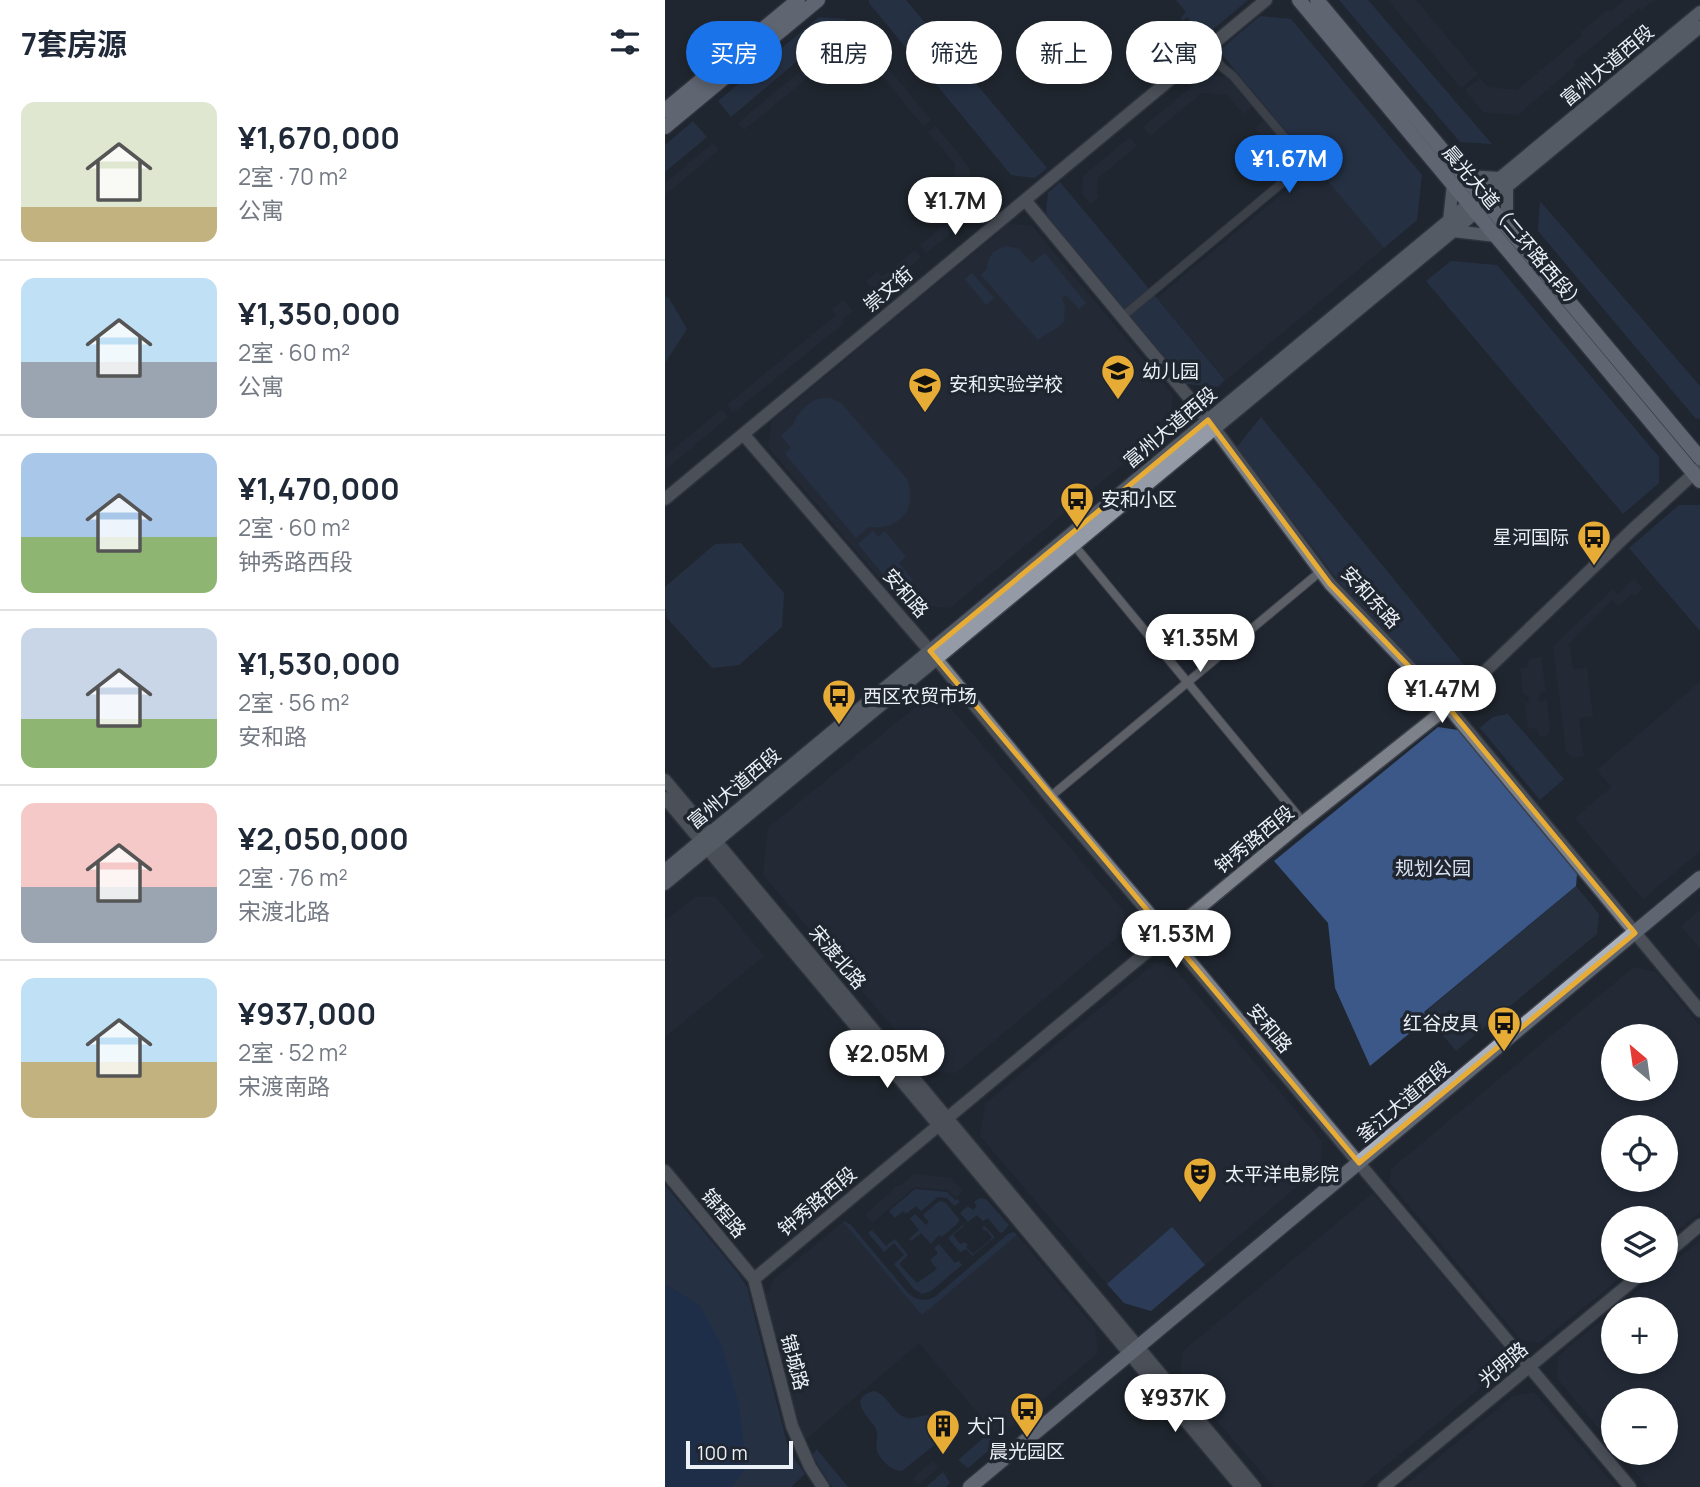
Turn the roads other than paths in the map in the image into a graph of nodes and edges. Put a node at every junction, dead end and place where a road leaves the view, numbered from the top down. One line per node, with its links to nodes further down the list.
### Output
1 (798, 0): 11 (highway)
2 (818, 0): 12 (highway)
3 (1266, 0): 8 (street, 崇文街)
4 (1299, 0): 13 (highway, 晨光大道（二环路西段）)
5 (1317, 0): 13 (highway, 晨光大道（二环路西段）)
6 (1700, 12): 14 (main road, 富州大道西段)
7 (1700, 27): 14 (main road, 富州大道西段)
8 (1222, 35)
9 (1222, 67): 19 (street)
10 (1163, 84): 15 (street, 崇文街)
11 (665, 110)
12 (665, 127)
13 (1458, 180): 14 (main road); 16 (highway, 晨光大道（二环路西段）); 17 (main road)
14 (1504, 182): 16 (main road, 富州大道西段); 18 (main road)
15 (1024, 200): 19 (street, 安和东路); 21 (street, 崇文街)
16 (1478, 204): 17 (main road, 富州大道西段); 18 (highway, 晨光大道（二环路西段）)
17 (1451, 226): 18 (main road); 20 (main road, 富州大道西段)
18 (1501, 232): 22 (highway, 晨光大道（二环路西段）); 23 (highway, 晨光大道（二环路西段）)
19 (1122, 317): 20 (street, 安和东路)
20 (1212, 424): 25 (main road, 富州大道西段); 26 (street, 安和东路); 27 (main road, 富州大道西段)
21 (744, 435): 24 (street, 崇文街); 27 (street, 安和路)
22 (1700, 458)
23 (1698, 474): 29 (street, 钟秀路西段)
24 (665, 499)
25 (1074, 545): 27 (main road, 富州大道西段); 28 (street)
26 (1321, 571): 28 (street); 29 (street, 安和东路)
27 (934, 655): 31 (street, 安和路); 34 (main road, 富州大道西段)
28 (1188, 682): 31 (street); 33 (street)
29 (1448, 707): 33 (street, 钟秀路西段); 40 (street, 安和东路)
30 (665, 780): 34 (street, 宋渡北路)
31 (1050, 797): 39 (street, 安和路)
32 (665, 799): 34 (street, 宋渡北路)
33 (1304, 822): 39 (street, 钟秀路西段)
34 (709, 841): 35 (main road, 富州大道西段); 37 (main road, 富州大道西段); 42 (street, 宋渡北路)
35 (665, 870)
36 (1700, 878): 40 (highway, 釜江大道西段)
37 (665, 884)
38 (1700, 889): 40 (highway, 釜江大道西段)
39 (1168, 934): 42 (street, 钟秀路西段); 43 (street, 安和路)
40 (1637, 936): 41 (street, 安和东路); 43 (highway, 釜江大道西段)
41 (1700, 1011)
42 (942, 1121): 47 (street, 钟秀路西段); 49 (street, 宋渡北路)
43 (1361, 1166): 49 (highway, 釜江大道西段); 50 (street, 安和路)
44 (665, 1171): 47 (street, 锦程路)
45 (1700, 1225): 46 (street)
46 (1678, 1244)
47 (754, 1279): 51 (street, 锦城路)
48 (1630, 1283): 50 (street, 光明路)
49 (1136, 1353): 52 (highway, 釜江大道西段); 53 (highway, 釜江大道西段); 54 (street); 55 (street)
50 (1529, 1368): 56 (street, 光明路); 57 (street, 安和路)
51 (823, 1487)
52 (970, 1487)
53 (982, 1487)
54 (1241, 1487)
55 (1255, 1487)
56 (1384, 1487)
57 (1630, 1487)

